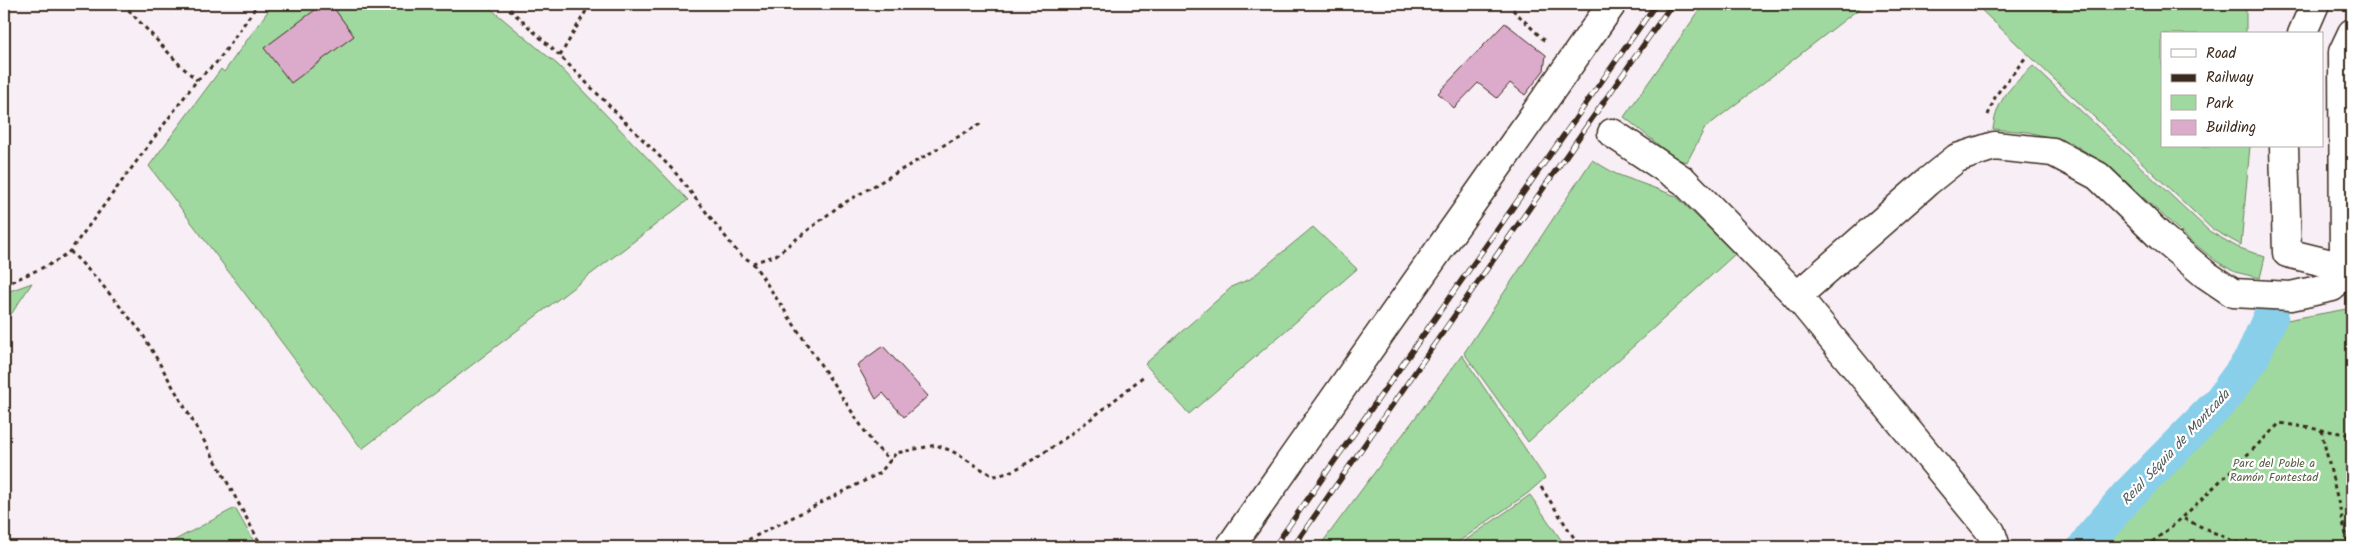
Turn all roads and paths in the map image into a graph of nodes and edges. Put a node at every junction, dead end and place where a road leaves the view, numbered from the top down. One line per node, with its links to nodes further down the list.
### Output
1 (123, 4): 13 (path)
2 (258, 4): 13 (path)
3 (504, 4): 10 (path)
4 (590, 4): 10 (path)
5 (1507, 4): 12 (path)
6 (1612, 4): 12 (street)
7 (2315, 4): 8 (street)
8 (2303, 32)
9 (2352, 33): 20 (street)
10 (560, 56): 19 (path)
11 (2026, 56): 17 (path)
12 (1569, 64): 31 (street)
13 (197, 80): 18 (path)
14 (982, 123): 19 (path)
15 (1612, 133): 22 (street)
16 (2284, 148): 20 (street)
17 (1977, 152): 20 (street); 22 (street)
18 (70, 251): 21 (path); 29 (path)
19 (753, 263): 26 (path)
20 (2348, 269)
21 (4, 285)
22 (1796, 296): 33 (street)
23 (1145, 375): 26 (path)
24 (2321, 430): 25 (path); 28 (path); 36 (path)
25 (2352, 435)
26 (890, 461): 30 (path)
27 (1541, 486): 32 (path)
28 (2182, 518): 34 (path); 35 (path)
29 (262, 547)
30 (734, 547)
31 (1230, 547)
32 (1580, 547)
33 (1996, 547)
34 (2146, 547)
35 (2246, 547)
36 (2349, 547)

